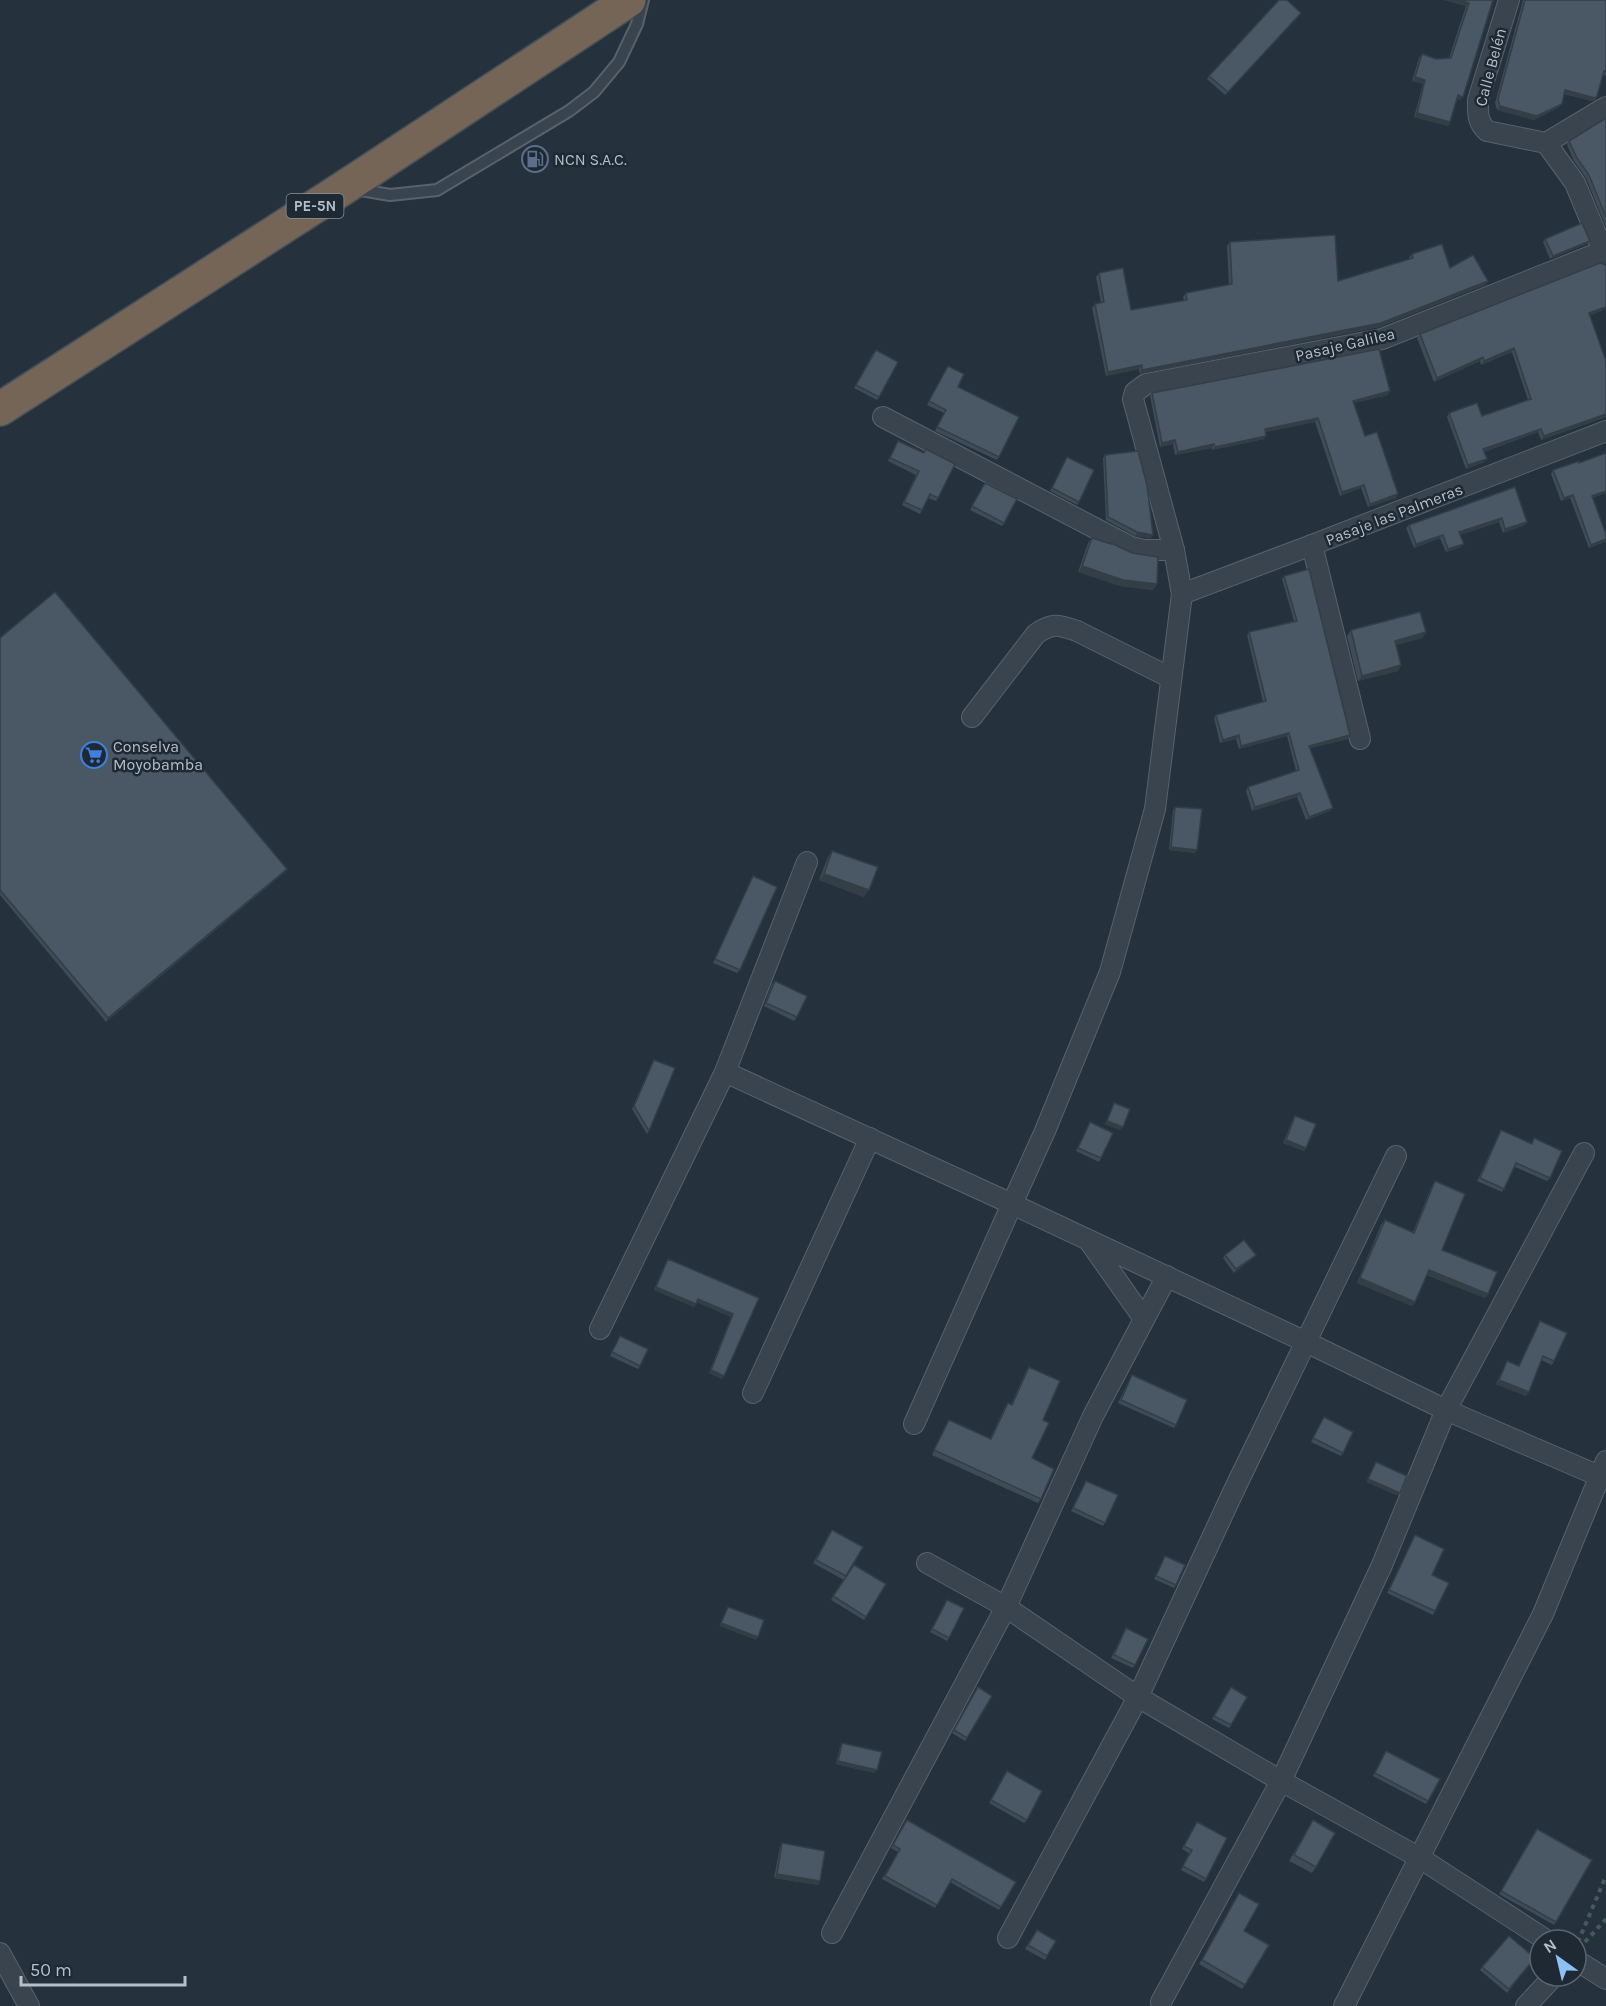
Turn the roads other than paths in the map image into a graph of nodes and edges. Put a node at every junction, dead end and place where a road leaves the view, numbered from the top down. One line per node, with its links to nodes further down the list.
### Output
1 (629, 0): 6 (highway, PE-5N)
2 (643, 0): 6 (lane)
3 (1509, 0): 5 (street, Calle Belén)
4 (1606, 106): 5 (street)
5 (1546, 143): 7 (street)
6 (345, 187): 8 (highway, PE-5N)
7 (1605, 253): 12 (street, Pasaje Galilea)
8 (0, 409)
9 (883, 417): 12 (street)
10 (1606, 431): 11 (street, Pasaje las Palmeras)
11 (1312, 546): 13 (street, Pasaje las Palmeras); 16 (street)
12 (1174, 550): 13 (street)
13 (1182, 594): 14 (street)
14 (1171, 678): 15 (street); 22 (street)
15 (972, 717)
16 (1360, 738)
17 (807, 862): 18 (street)
18 (725, 1072): 19 (street); 26 (street)
19 (870, 1138): 22 (street); 28 (street)
20 (1584, 1153): 29 (street)
21 (1396, 1156): 27 (street)
22 (1012, 1204): 23 (street); 30 (street)
23 (1087, 1239): 24 (street); 25 (street)
24 (1167, 1276): 25 (street); 27 (street)
25 (1144, 1319): 33 (street)
26 (600, 1329)
27 (1306, 1342): 29 (street); 34 (street)
28 (753, 1393)
29 (1446, 1410): 31 (street); 35 (street)
30 (914, 1424)
31 (1604, 1472): 36 (street)
32 (927, 1563): 33 (street)
33 (1006, 1607): 34 (street); 38 (street)
34 (1138, 1697): 35 (street); 39 (street)
35 (1281, 1781): 36 (street); 44 (street)
36 (1420, 1858): 37 (street); 46 (street)
37 (1528, 1928)
38 (832, 1933)
39 (1008, 1938)
40 (0, 1953): 45 (street)
41 (1588, 1968): 42 (street)
42 (1606, 1979)
43 (1543, 1988): 47 (street)
44 (1161, 2002)
45 (29, 2006)
46 (1344, 2006)
47 (1526, 2006)

